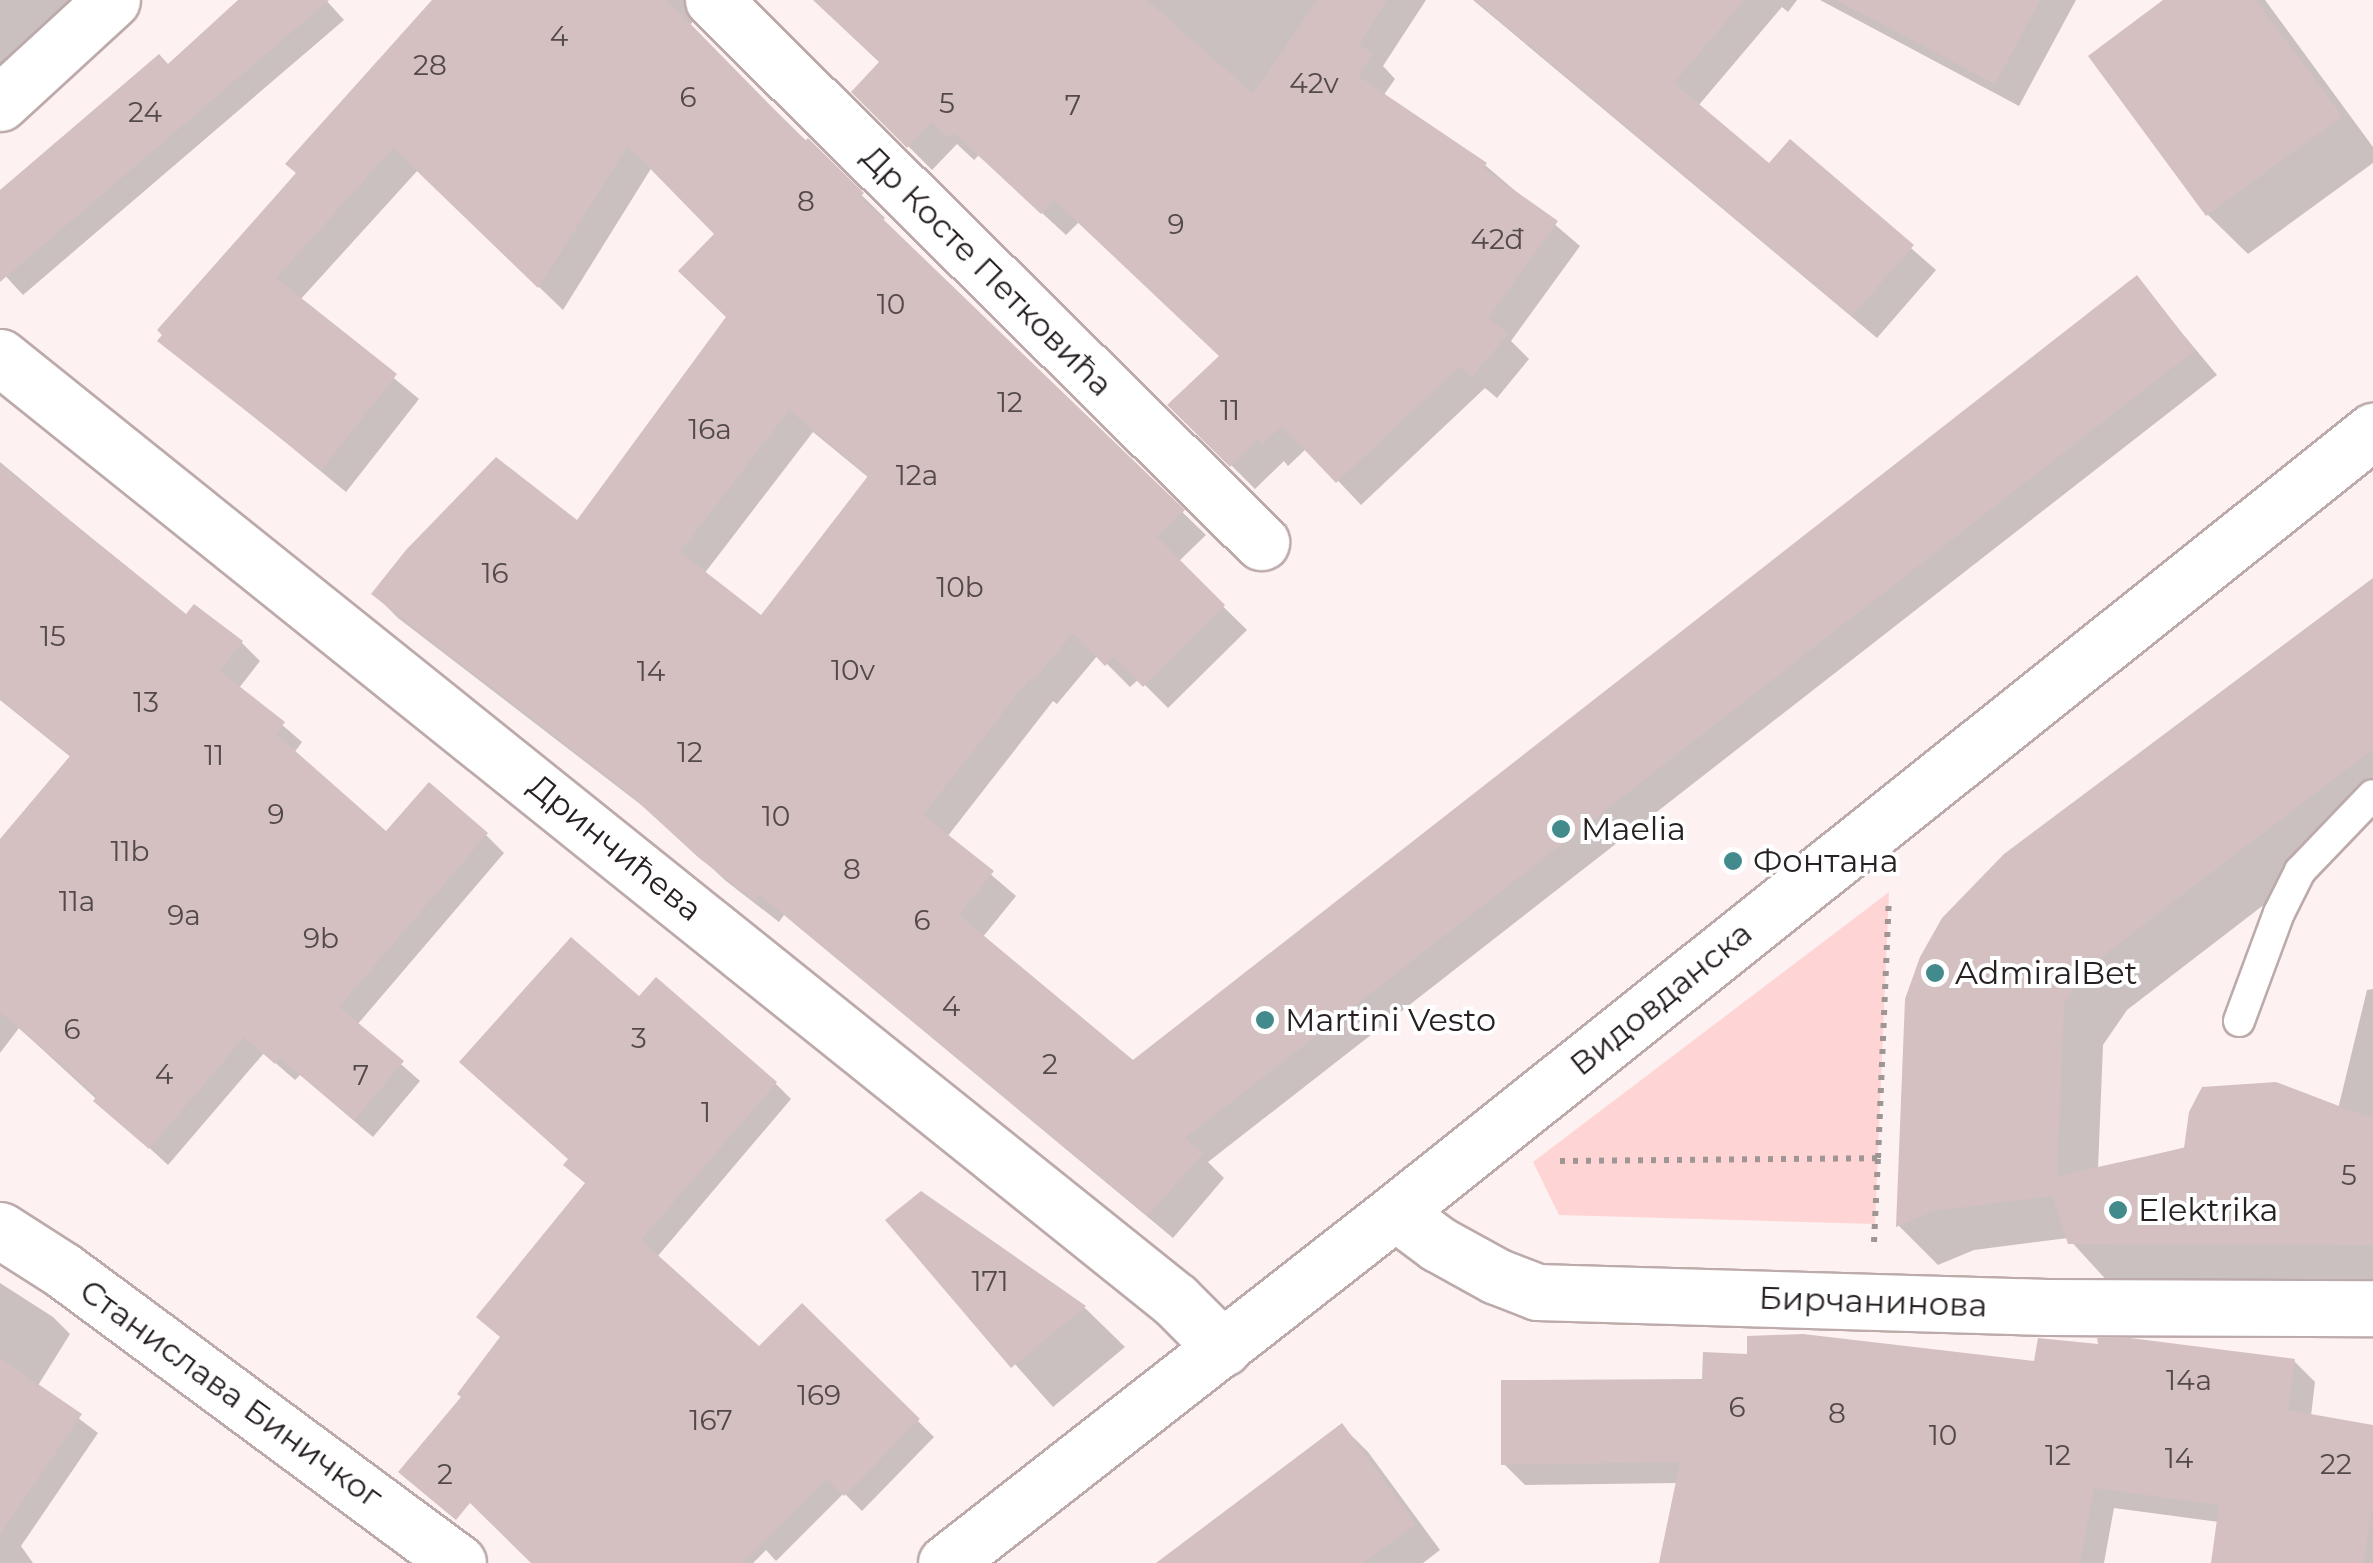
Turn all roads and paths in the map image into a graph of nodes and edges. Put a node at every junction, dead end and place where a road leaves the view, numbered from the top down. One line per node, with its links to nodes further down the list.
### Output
1 (112, 0): 3 (street)
2 (713, 0): 6 (street, Др Косте Петковића)
3 (0, 102)
4 (0, 357): 16 (street, Дринчићева)
5 (2373, 431): 12 (street, Видовданска)
6 (1261, 542)
7 (2373, 795): 9 (lane)
8 (1890, 892): 10 (path)
9 (2239, 1021)
10 (1878, 1158): 11 (path); 14 (path)
11 (1552, 1162)
12 (1395, 1212): 14 (street, Бирчанинова); 16 (street, Видовданска)
13 (0, 1230): 17 (street, Станислава Биничког)
14 (1872, 1302): 15 (street, Бирчанинова)
15 (2373, 1308)
16 (1223, 1348): 18 (street, Видовданска)
17 (458, 1563)
18 (946, 1563)

